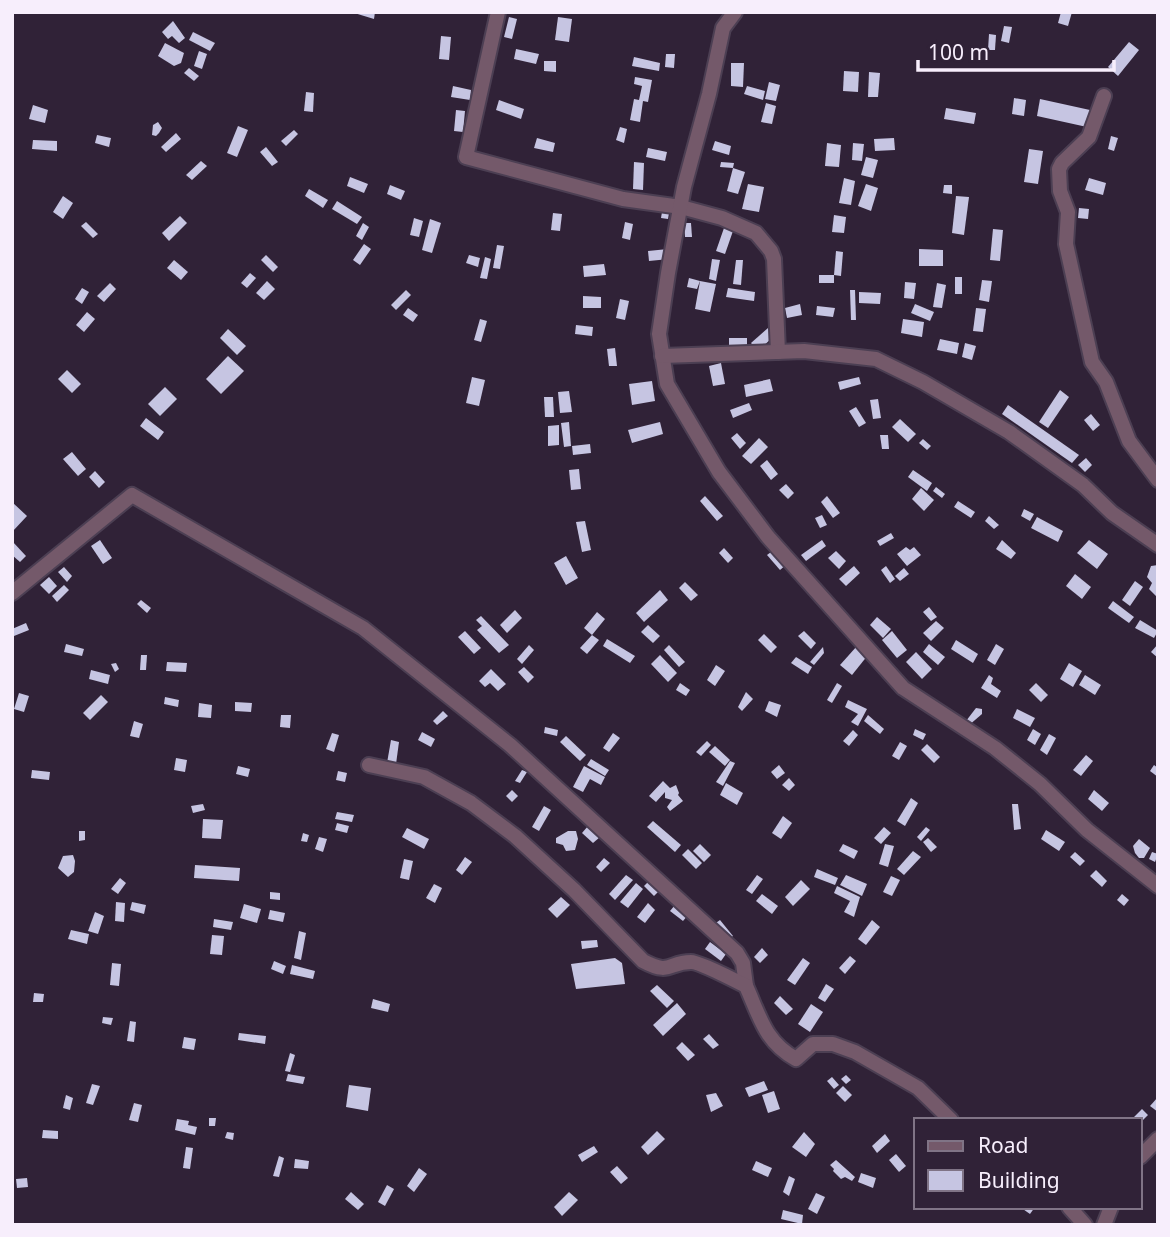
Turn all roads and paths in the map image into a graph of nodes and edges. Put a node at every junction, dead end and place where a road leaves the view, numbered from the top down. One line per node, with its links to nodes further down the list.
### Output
1 (498, 12): 4 (street)
2 (735, 12): 4 (street)
3 (1104, 96): 7 (street)
4 (681, 207): 5 (street); 6 (street)
5 (778, 352): 6 (street); 8 (street)
6 (662, 356): 11 (street)
7 (1158, 480)
8 (1158, 545)
9 (12, 593): 12 (street)
10 (369, 765): 12 (street)
11 (1158, 886)
12 (746, 986): 13 (street)
13 (949, 1118)
14 (1158, 1139): 15 (street)
15 (1142, 1155)
16 (1071, 1209): 17 (street)
17 (1086, 1225)

